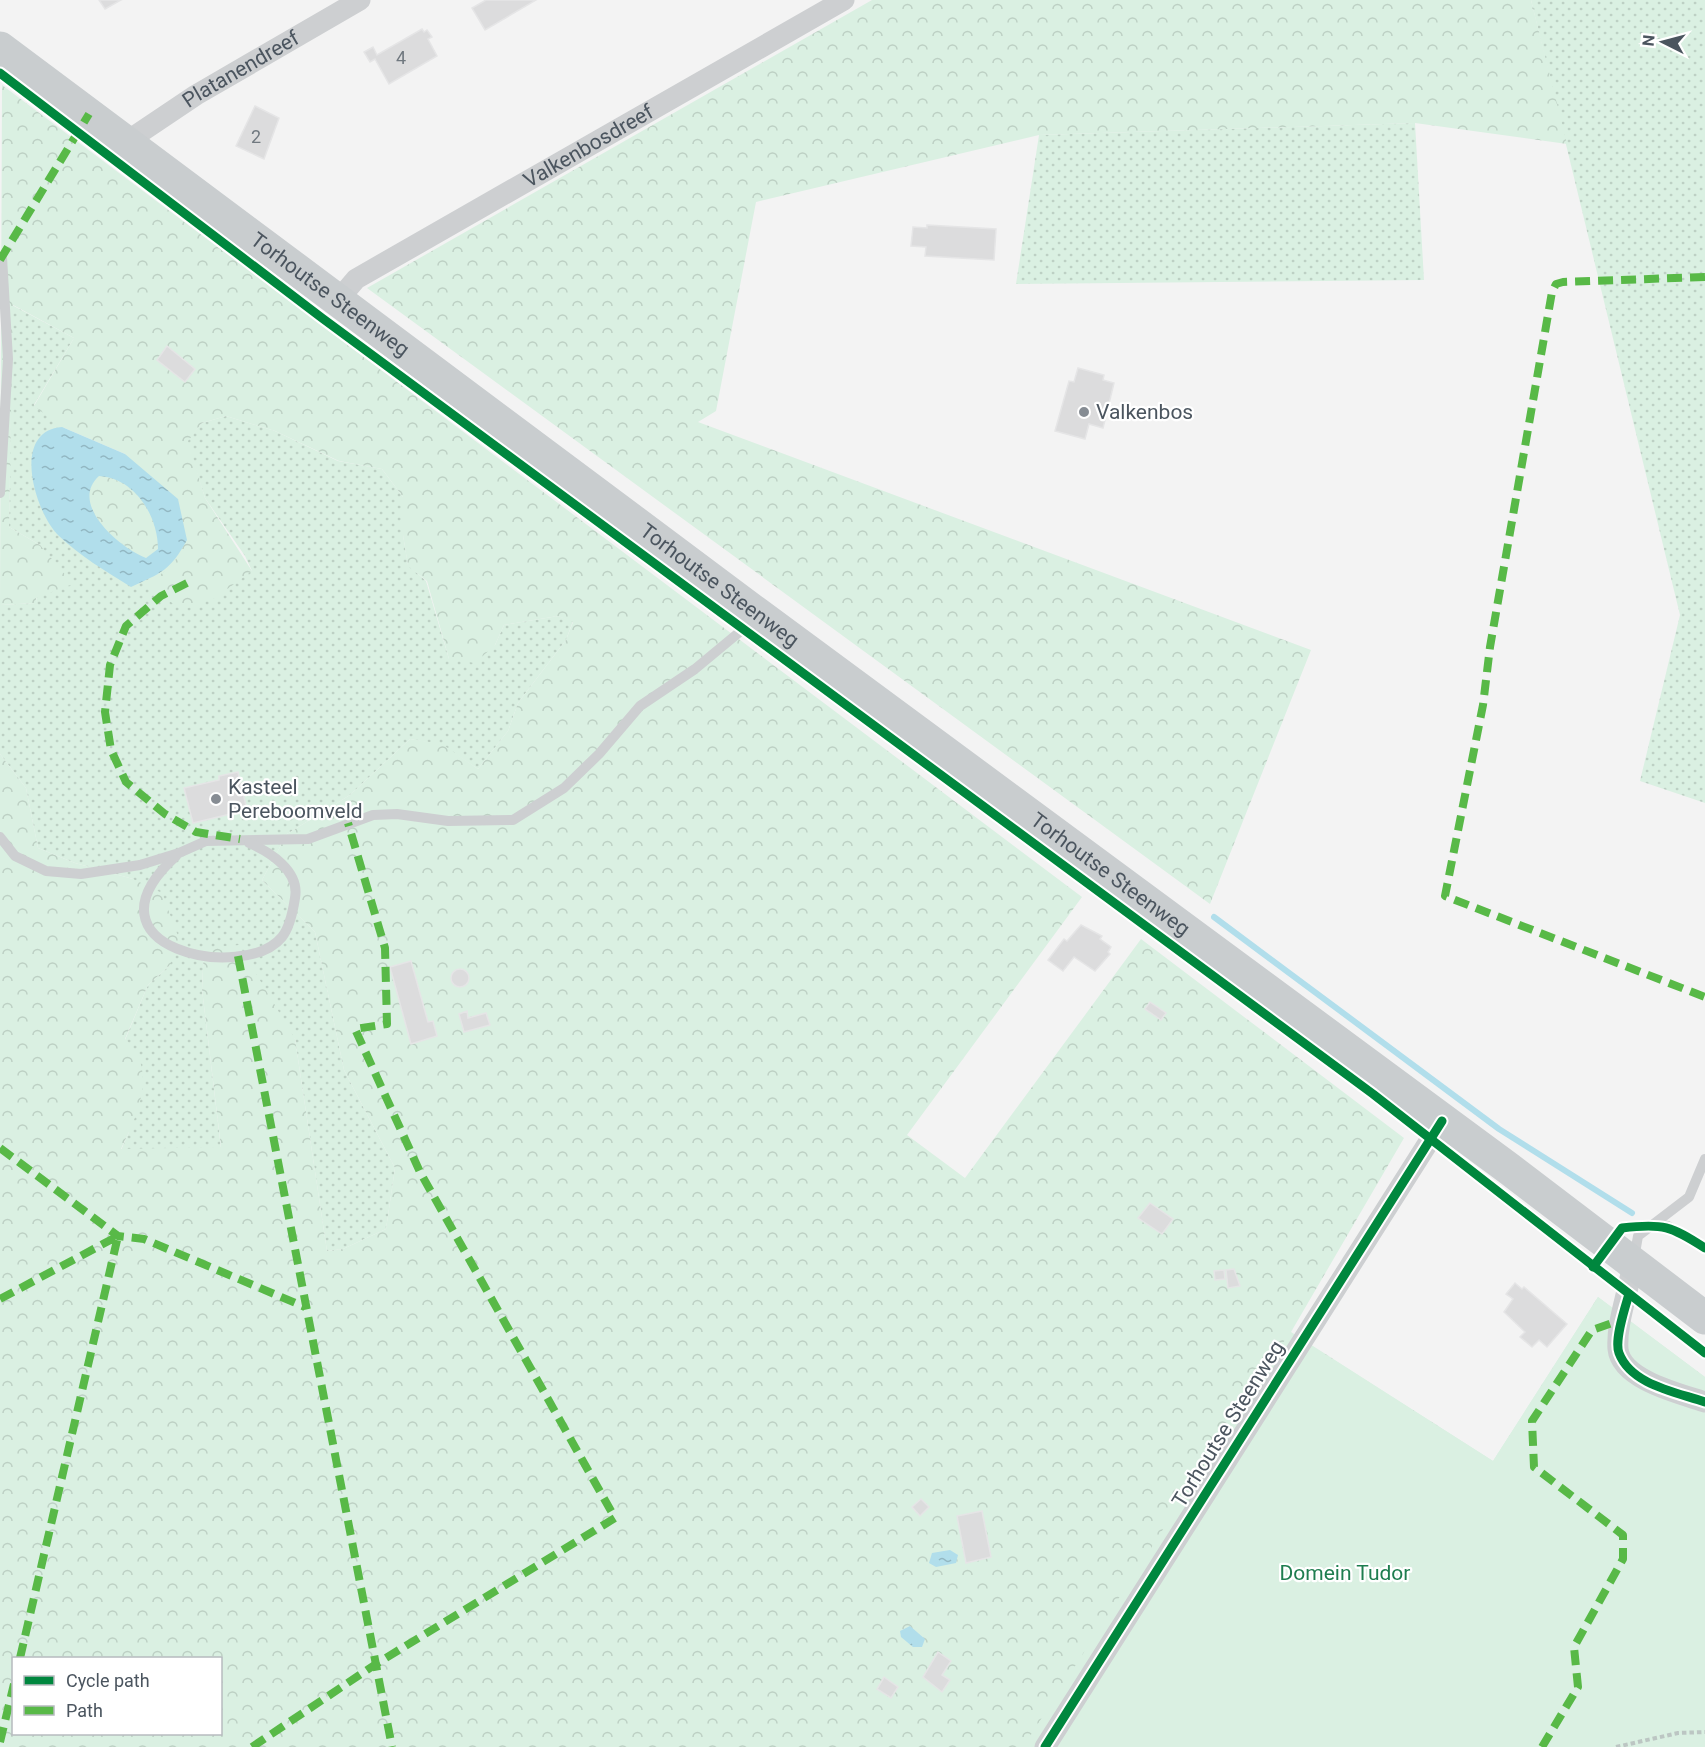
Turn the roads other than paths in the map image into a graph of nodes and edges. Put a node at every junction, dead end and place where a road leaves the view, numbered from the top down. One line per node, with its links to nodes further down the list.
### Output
1 (360, 0): 4 (street, Platanendreef)
2 (844, 0): 6 (street, Valkenbosdreef)
3 (0, 48): 4 (main road, Torhoutse Steenweg)
4 (126, 142): 6 (main road, Torhoutse Steenweg)
5 (2, 257): 7 (lane)
6 (339, 299): 8 (main road, Torhoutse Steenweg)
7 (0, 493)
8 (755, 612): 10 (lane); 12 (main road, Torhoutse Steenweg)
9 (0, 837): 11 (lane)
10 (240, 839): 11 (lane); 11 (lane)
11 (179, 853)
12 (1442, 1121): 16 (main road, Torhoutse Steenweg); 19 (street, Torhoutse Steenweg)
13 (1705, 1159): 14 (lane)
14 (1654, 1224): 15 (lane); 16 (lane)
15 (1705, 1248)
16 (1633, 1263): 17 (main road, Torhoutse Steenweg); 18 (street)
17 (1705, 1318)
18 (1705, 1402)
19 (1045, 1747)

